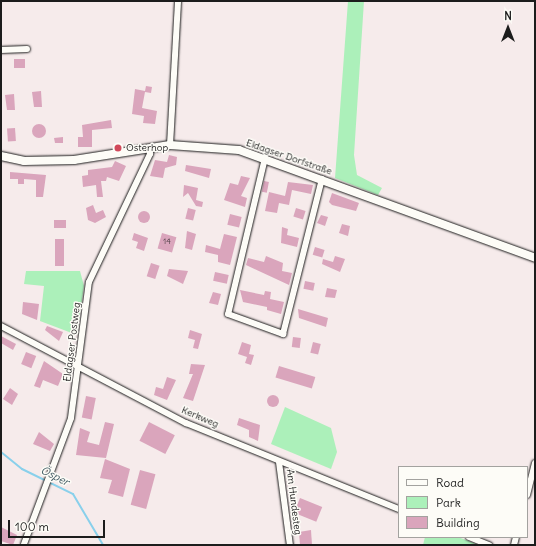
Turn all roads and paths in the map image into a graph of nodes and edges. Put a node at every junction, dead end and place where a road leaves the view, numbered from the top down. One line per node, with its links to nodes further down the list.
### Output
1 (178, 1): 4 (street)
2 (27, 49): 3 (street)
3 (1, 50)
4 (170, 145): 5 (street, Eldagser Dorfstraße); 7 (street, Eldagser Dorfstraße)
5 (149, 148): 6 (street, Eldagser Dorfstraße); 11 (street, Eldagser Postweg)
6 (1, 156)
7 (265, 158): 8 (street, Eldagser Dorfstraße); 8 (street)
8 (322, 179): 9 (street, Eldagser Dorfstraße)
9 (535, 258)
10 (1, 326): 11 (street, Kerkweg)
11 (79, 369): 12 (street, Kerkweg); 17 (street, Eldagser Postweg)
12 (279, 462): 15 (street, Kerkweg); 18 (street, Am Hundesteg)
13 (535, 463): 14 (street)
14 (528, 490)
15 (398, 509)
16 (472, 538): 19 (street)
17 (24, 544)
18 (290, 545)
19 (489, 545)

